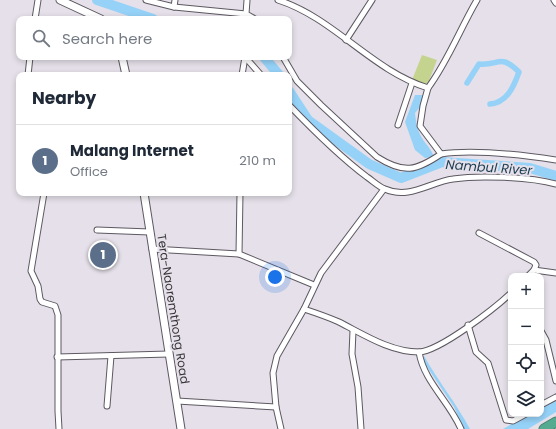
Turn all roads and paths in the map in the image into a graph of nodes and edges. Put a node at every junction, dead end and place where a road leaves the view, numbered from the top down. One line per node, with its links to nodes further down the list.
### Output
1 (38, 0): 13 (street)
2 (60, 0): 14 (street)
3 (146, 0): 11 (street)
4 (175, 0): 11 (street)
5 (247, 0): 12 (street)
6 (278, 0): 16 (street)
7 (372, 0): 16 (street)
8 (476, 0): 29 (street)
9 (554, 0): 10 (street)
10 (556, 3)
11 (174, 7): 12 (street)
12 (246, 14): 15 (street)
13 (35, 16)
14 (95, 16)
15 (250, 16)
16 (346, 40): 28 (street)
17 (30, 60): 22 (street)
18 (123, 60): 23 (street)
19 (244, 60): 24 (street)
20 (248, 60): 25 (street)
21 (285, 60): 26 (street)
22 (28, 72)
23 (125, 72)
24 (242, 72)
25 (258, 72)
26 (292, 72)
27 (292, 72): 32 (street)
28 (412, 83): 29 (street); 31 (street)
29 (428, 88): 32 (street)
30 (292, 108): 35 (street)
31 (398, 126)
32 (441, 154): 33 (street)
33 (556, 160)
34 (556, 184): 35 (street)
35 (384, 189): 47 (street)
36 (44, 196): 56 (street)
37 (144, 196): 40 (street, Tera-Naoremthong Road)
38 (240, 196): 43 (street)
39 (97, 230): 40 (street)
40 (150, 232): 42 (street, Tera-Naoremthong Road)
41 (479, 234): 44 (street)
42 (152, 249): 43 (street); 54 (street, Tera-Naoremthong Road)
43 (238, 254): 47 (street)
44 (534, 270): 45 (street); 46 (street)
45 (531, 273)
46 (556, 273)
47 (314, 285): 49 (street)
48 (508, 296): 50 (street)
49 (304, 309): 51 (street); 62 (street)
50 (468, 326): 53 (street); 63 (street)
51 (353, 331): 53 (street); 68 (street)
52 (544, 336): 57 (street)
53 (418, 352): 69 (street)
54 (169, 354): 55 (street); 59 (street, Tera-Naoremthong Road)
55 (111, 356): 56 (street); 61 (street)
56 (57, 357): 65 (street)
57 (556, 381)
58 (556, 397): 60 (street)
59 (177, 401): 62 (street); 66 (street, Tera-Naoremthong Road)
60 (544, 404)
61 (107, 406)
62 (276, 407): 67 (street)
63 (520, 417)
64 (556, 422): 70 (highway)
65 (59, 429)
66 (181, 429)
67 (281, 429)
68 (361, 429)
69 (461, 429)
70 (544, 429)

